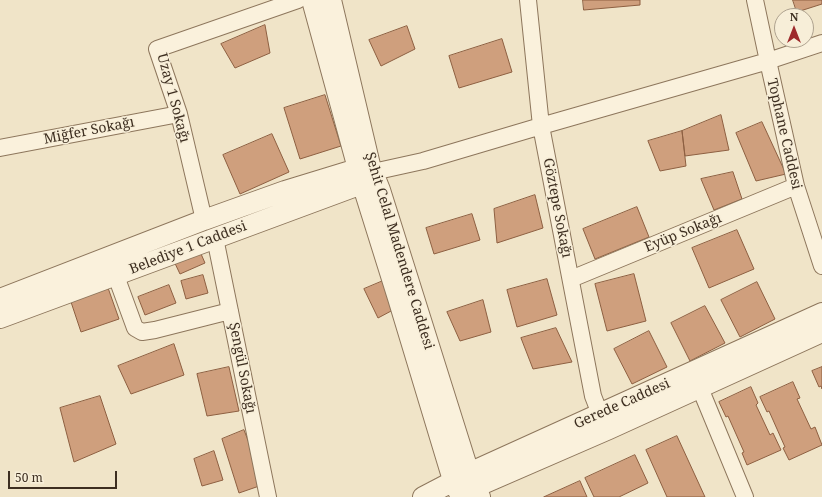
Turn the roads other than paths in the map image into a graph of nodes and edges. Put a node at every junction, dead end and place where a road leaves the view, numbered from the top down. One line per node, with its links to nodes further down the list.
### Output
1 (298, 0): 8 (street, Uzay 1 Sokağı)
2 (312, 0): 11 (street, Şehit Celal Madendere Caddesi)
3 (331, 0): 11 (street, Şehit Celal Madendere Caddesi)
4 (528, 0): 9 (street, Göztepe Sokağı)
5 (755, 0): 7 (street, Tophane Caddesi)
6 (822, 43): 7 (street)
7 (768, 61): 9 (street); 12 (street, Tophane Caddesi)
8 (179, 114): 10 (street, Miğfer Sokağı); 13 (street, Uzay 1 Sokağı)
9 (541, 126): 11 (street); 17 (street, Göztepe Sokağı)
10 (0, 148)
11 (368, 174): 13 (street, Belediye 1 Caddesi); 14 (street, Belediye 1 Caddesi); 24 (street, Şehit Celal Madendere Caddesi)
12 (796, 186): 15 (street, Tophane Caddesi); 17 (street, Eyüp Sokağı)
13 (204, 220): 18 (street, Belediye 1 Caddesi)
14 (215, 238): 16 (street, Belediye 1 Caddesi); 19 (street, Şengül Sokağı)
15 (822, 266)
16 (116, 276): 18 (street, Belediye 1 Caddesi); 19 (street)
17 (570, 279): 23 (street, Göztepe Sokağı)
18 (1, 310)
19 (230, 311): 25 (street, Şengül Sokağı)
20 (822, 312): 23 (street, Gerede Caddesi)
21 (822, 332): 22 (street, Gerede Caddesi)
22 (700, 388): 23 (street, Gerede Caddesi); 27 (street)
23 (604, 422): 24 (street, Gerede Caddesi)
24 (464, 489): 26 (street, Gerede Caddesi)
25 (268, 497)
26 (423, 497)
27 (745, 497)

